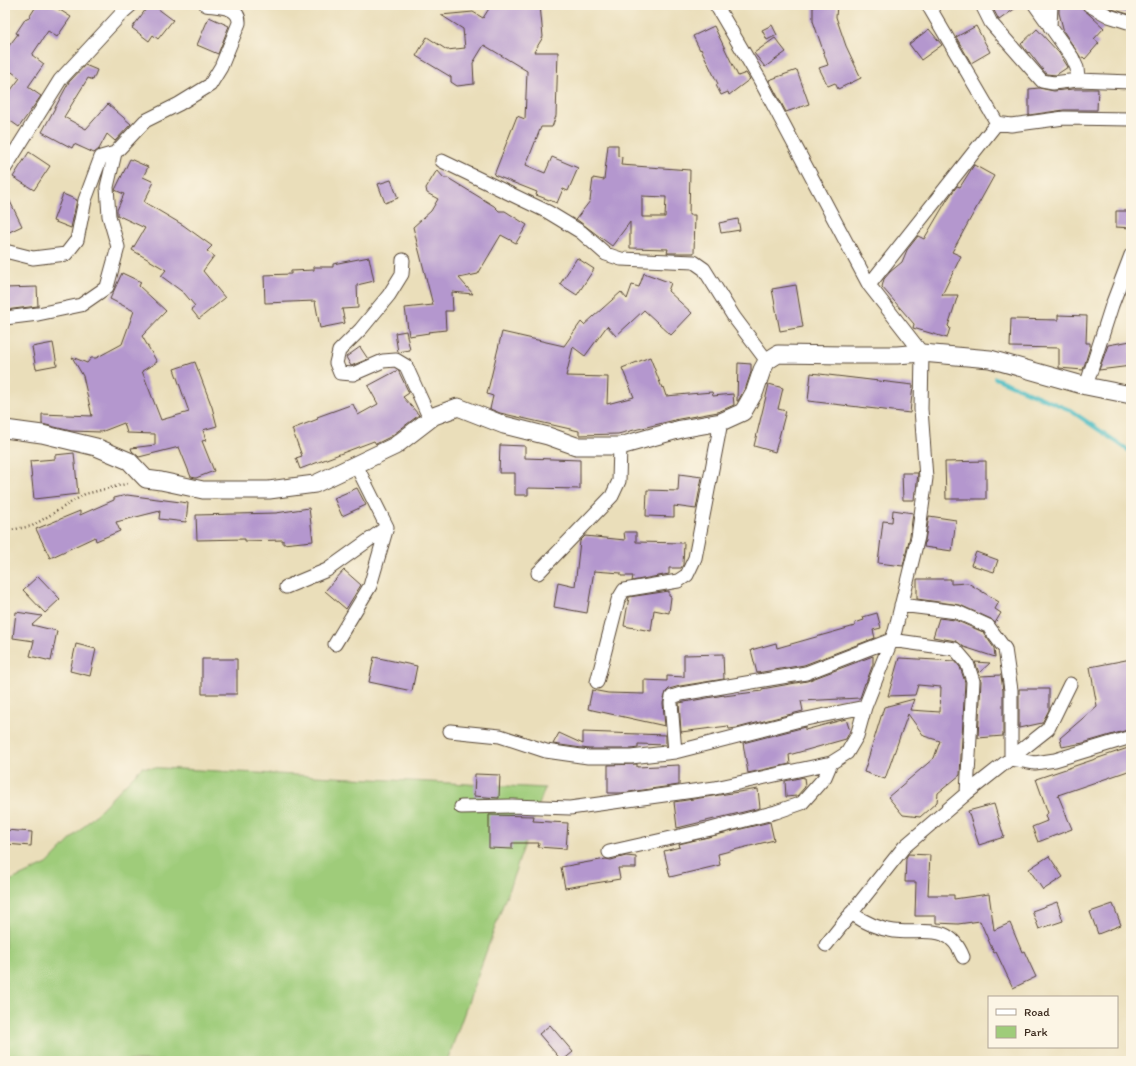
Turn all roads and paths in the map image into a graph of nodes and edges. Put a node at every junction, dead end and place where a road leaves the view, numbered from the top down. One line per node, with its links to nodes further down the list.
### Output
1 (131, 5): 17 (street)
2 (206, 5): 15 (street)
3 (716, 5): 21 (street)
4 (928, 5): 14 (street)
5 (982, 5): 11 (street)
6 (1035, 5): 10 (street)
7 (1051, 5): 10 (street)
8 (1089, 5): 9 (street)
9 (1131, 23)
10 (1050, 27): 11 (street)
11 (1078, 80): 12 (street)
12 (1131, 82)
13 (1131, 119): 14 (street)
14 (997, 123): 21 (street)
15 (114, 153): 18 (street); 22 (street)
16 (442, 160): 24 (street)
17 (5, 168)
18 (5, 251)
19 (1131, 255): 25 (street)
20 (403, 260): 27 (street)
21 (869, 286): 23 (street)
22 (5, 318)
23 (922, 353): 24 (street); 25 (street); 37 (street)
24 (768, 361): 28 (street)
25 (1086, 386): 26 (street)
26 (1131, 395)
27 (430, 419): 30 (street); 31 (street)
28 (721, 422): 30 (street); 40 (street)
29 (5, 429): 32 (street)
30 (620, 446): 35 (street)
31 (356, 464): 32 (street); 33 (street)
32 (146, 479): 34 (path)
33 (387, 527): 36 (street); 39 (street)
34 (5, 531)
35 (538, 573)
36 (286, 587)
37 (901, 605): 38 (street); 46 (street)
38 (891, 640): 42 (street); 45 (street); 48 (street)
39 (335, 644)
40 (597, 682)
41 (1070, 684): 46 (street)
42 (865, 706): 45 (street); 47 (street)
43 (450, 731): 45 (street)
44 (1131, 737): 46 (street)
45 (675, 752)
46 (1011, 759): 48 (street)
47 (831, 763): 49 (street); 50 (street)
48 (967, 793): 51 (street)
49 (461, 807)
50 (609, 852)
51 (851, 913): 52 (street); 53 (street)
52 (826, 945)
53 (963, 957)

